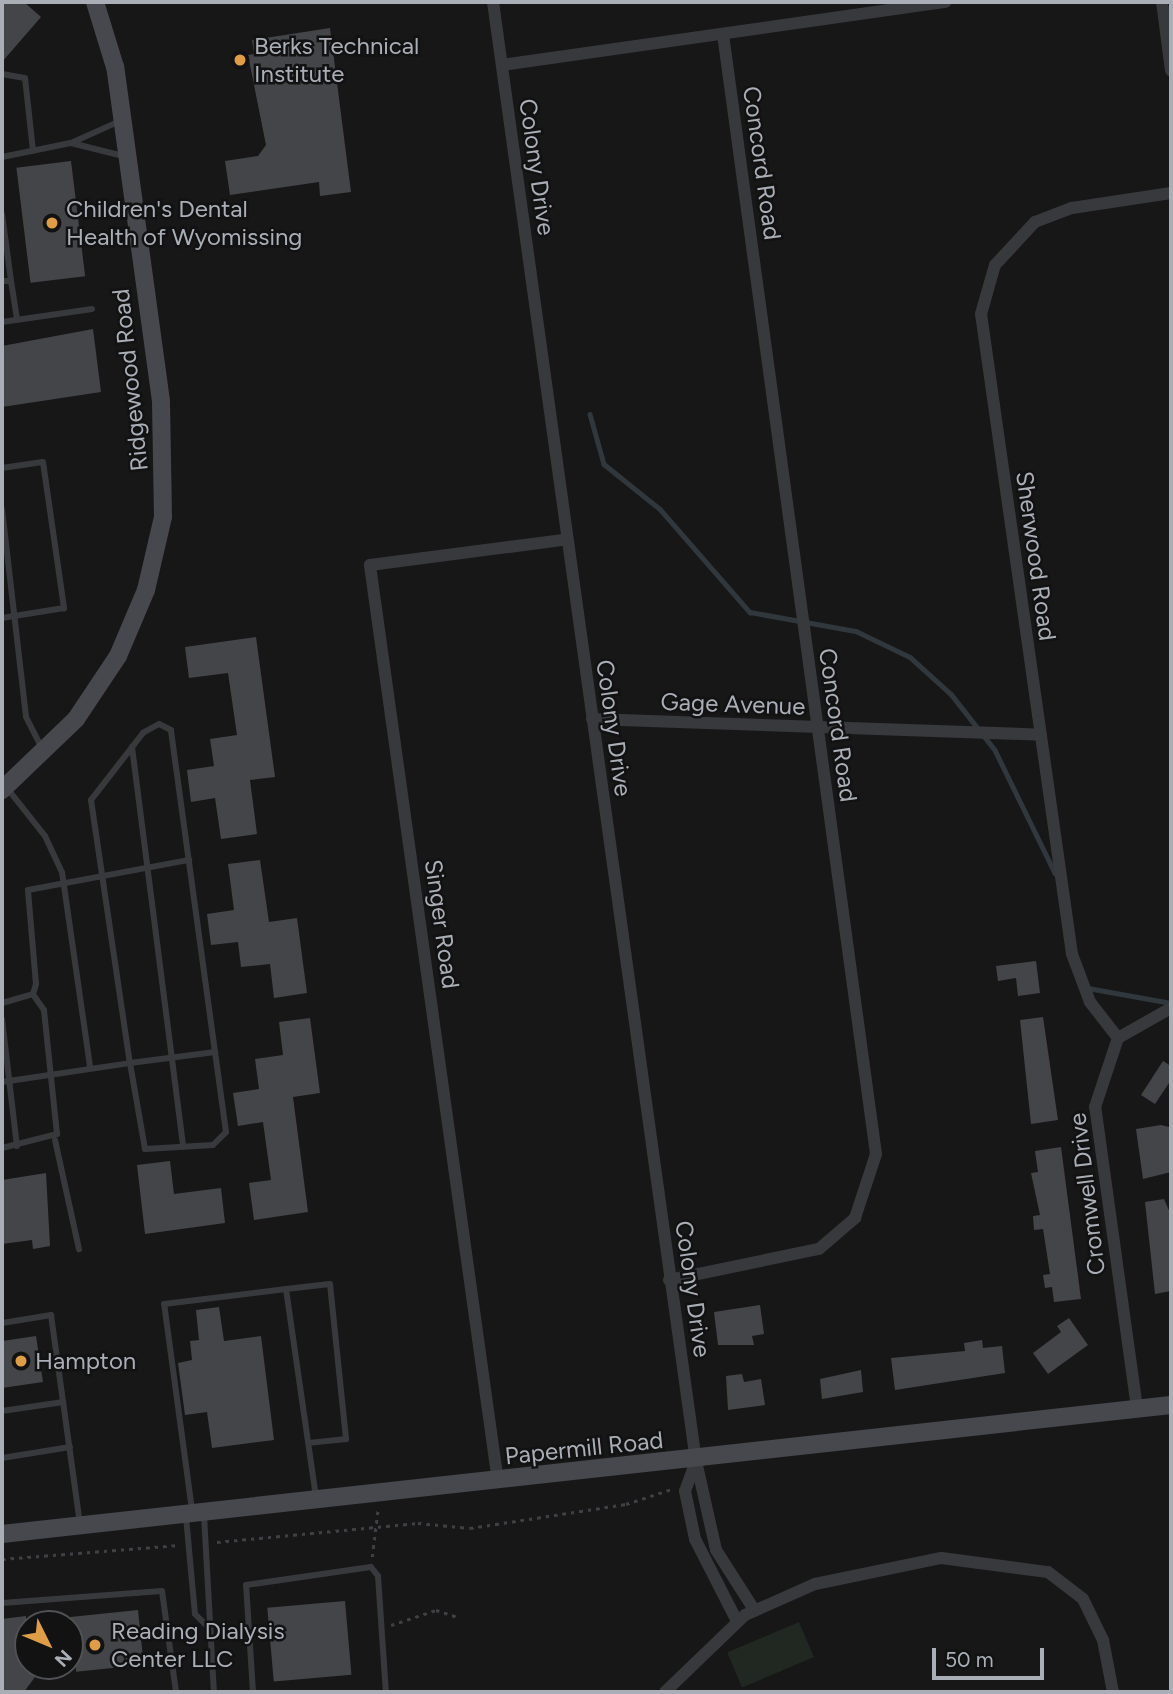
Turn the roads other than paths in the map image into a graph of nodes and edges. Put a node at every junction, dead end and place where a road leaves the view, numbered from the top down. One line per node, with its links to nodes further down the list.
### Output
1 (95, 2): 10 (main road, Ridgewood Road)
2 (493, 2): 7 (street, Colony Drive)
3 (940, 2): 4 (street); 6 (street)
4 (946, 2)
5 (1162, 2): 8 (street)
6 (723, 34): 7 (street); 28 (street, Concord Road)
7 (502, 65): 24 (street, Colony Drive)
8 (1171, 70)
9 (2, 74): 12 (lane)
10 (122, 120): 11 (lane); 14 (main road, Ridgewood Road)
11 (71, 143): 12 (lane); 14 (lane)
12 (33, 151): 13 (lane)
13 (2, 157)
14 (127, 157): 31 (main road, Ridgewood Road)
15 (1171, 193): 29 (street, Sherwood Road)
16 (2, 214): 18 (lane)
17 (2, 281): 18 (lane)
18 (11, 281): 20 (lane)
19 (92, 309): 20 (lane)
20 (17, 320): 21 (lane)
21 (2, 322)
22 (2, 468): 25 (lane)
23 (2, 509): 25 (lane)
24 (564, 540): 27 (street, Colony Drive); 64 (street, Singer Road)
25 (15, 616): 26 (lane); 31 (lane)
26 (2, 618)
27 (592, 719): 28 (street, Gage Avenue); 53 (street, Colony Drive)
28 (817, 728): 29 (street, Gage Avenue); 53 (street, Concord Road)
29 (1041, 736): 41 (street, Sherwood Road)
30 (132, 747): 33 (lane); 34 (lane); 35 (lane)
31 (45, 753): 32 (main road, Ridgewood Road)
32 (4, 788): 36 (lane)
33 (189, 860): 34 (lane); 42 (lane)
34 (146, 868): 35 (lane); 43 (lane)
35 (102, 876): 36 (lane); 44 (lane)
36 (63, 883): 37 (lane); 45 (lane)
37 (33, 994): 38 (lane); 46 (lane)
38 (2, 1003)
39 (1171, 1008): 41 (street)
40 (2, 1019): 47 (lane)
41 (1118, 1038): 58 (street, Cromwell Drive)
42 (215, 1052): 43 (lane); 50 (lane)
43 (168, 1058): 44 (lane); 50 (lane)
44 (130, 1063): 45 (lane); 50 (lane)
45 (90, 1067): 46 (lane)
46 (49, 1074): 47 (lane); 48 (lane)
47 (6, 1081): 49 (lane)
48 (55, 1140): 49 (lane); 52 (lane)
49 (17, 1146): 51 (lane)
50 (183, 1147)
51 (2, 1148)
52 (79, 1249)
53 (669, 1280): 63 (street, Colony Drive)
54 (286, 1289): 60 (lane); 60 (lane); 66 (lane)
55 (2, 1323): 56 (lane)
56 (63, 1402): 59 (lane); 61 (lane)
57 (1171, 1405): 58 (main road, Papermill Road)
58 (1137, 1408): 63 (main road, Papermill Road)
59 (2, 1410)
60 (309, 1443): 65 (lane)
61 (70, 1447): 62 (lane); 67 (lane)
62 (2, 1458)
63 (696, 1461): 64 (main road, Papermill Road); 70 (street, Colony Drive); 71 (street, Colony Drive)
64 (498, 1482): 65 (main road, Papermill Road)
65 (317, 1503): 66 (main road, Papermill Road)
66 (194, 1517): 67 (main road, Papermill Road); 72 (lane); 72 (lane)
67 (81, 1528): 68 (main road, Papermill Road)
68 (2, 1534)
69 (2, 1603): 73 (lane)
70 (755, 1611): 71 (street); 78 (street)
71 (737, 1621): 77 (street)
72 (206, 1625): 74 (lane)
73 (176, 1692)
74 (214, 1692)
75 (253, 1692): 76 (lane)
76 (386, 1692)
77 (665, 1692)
78 (1113, 1692)

